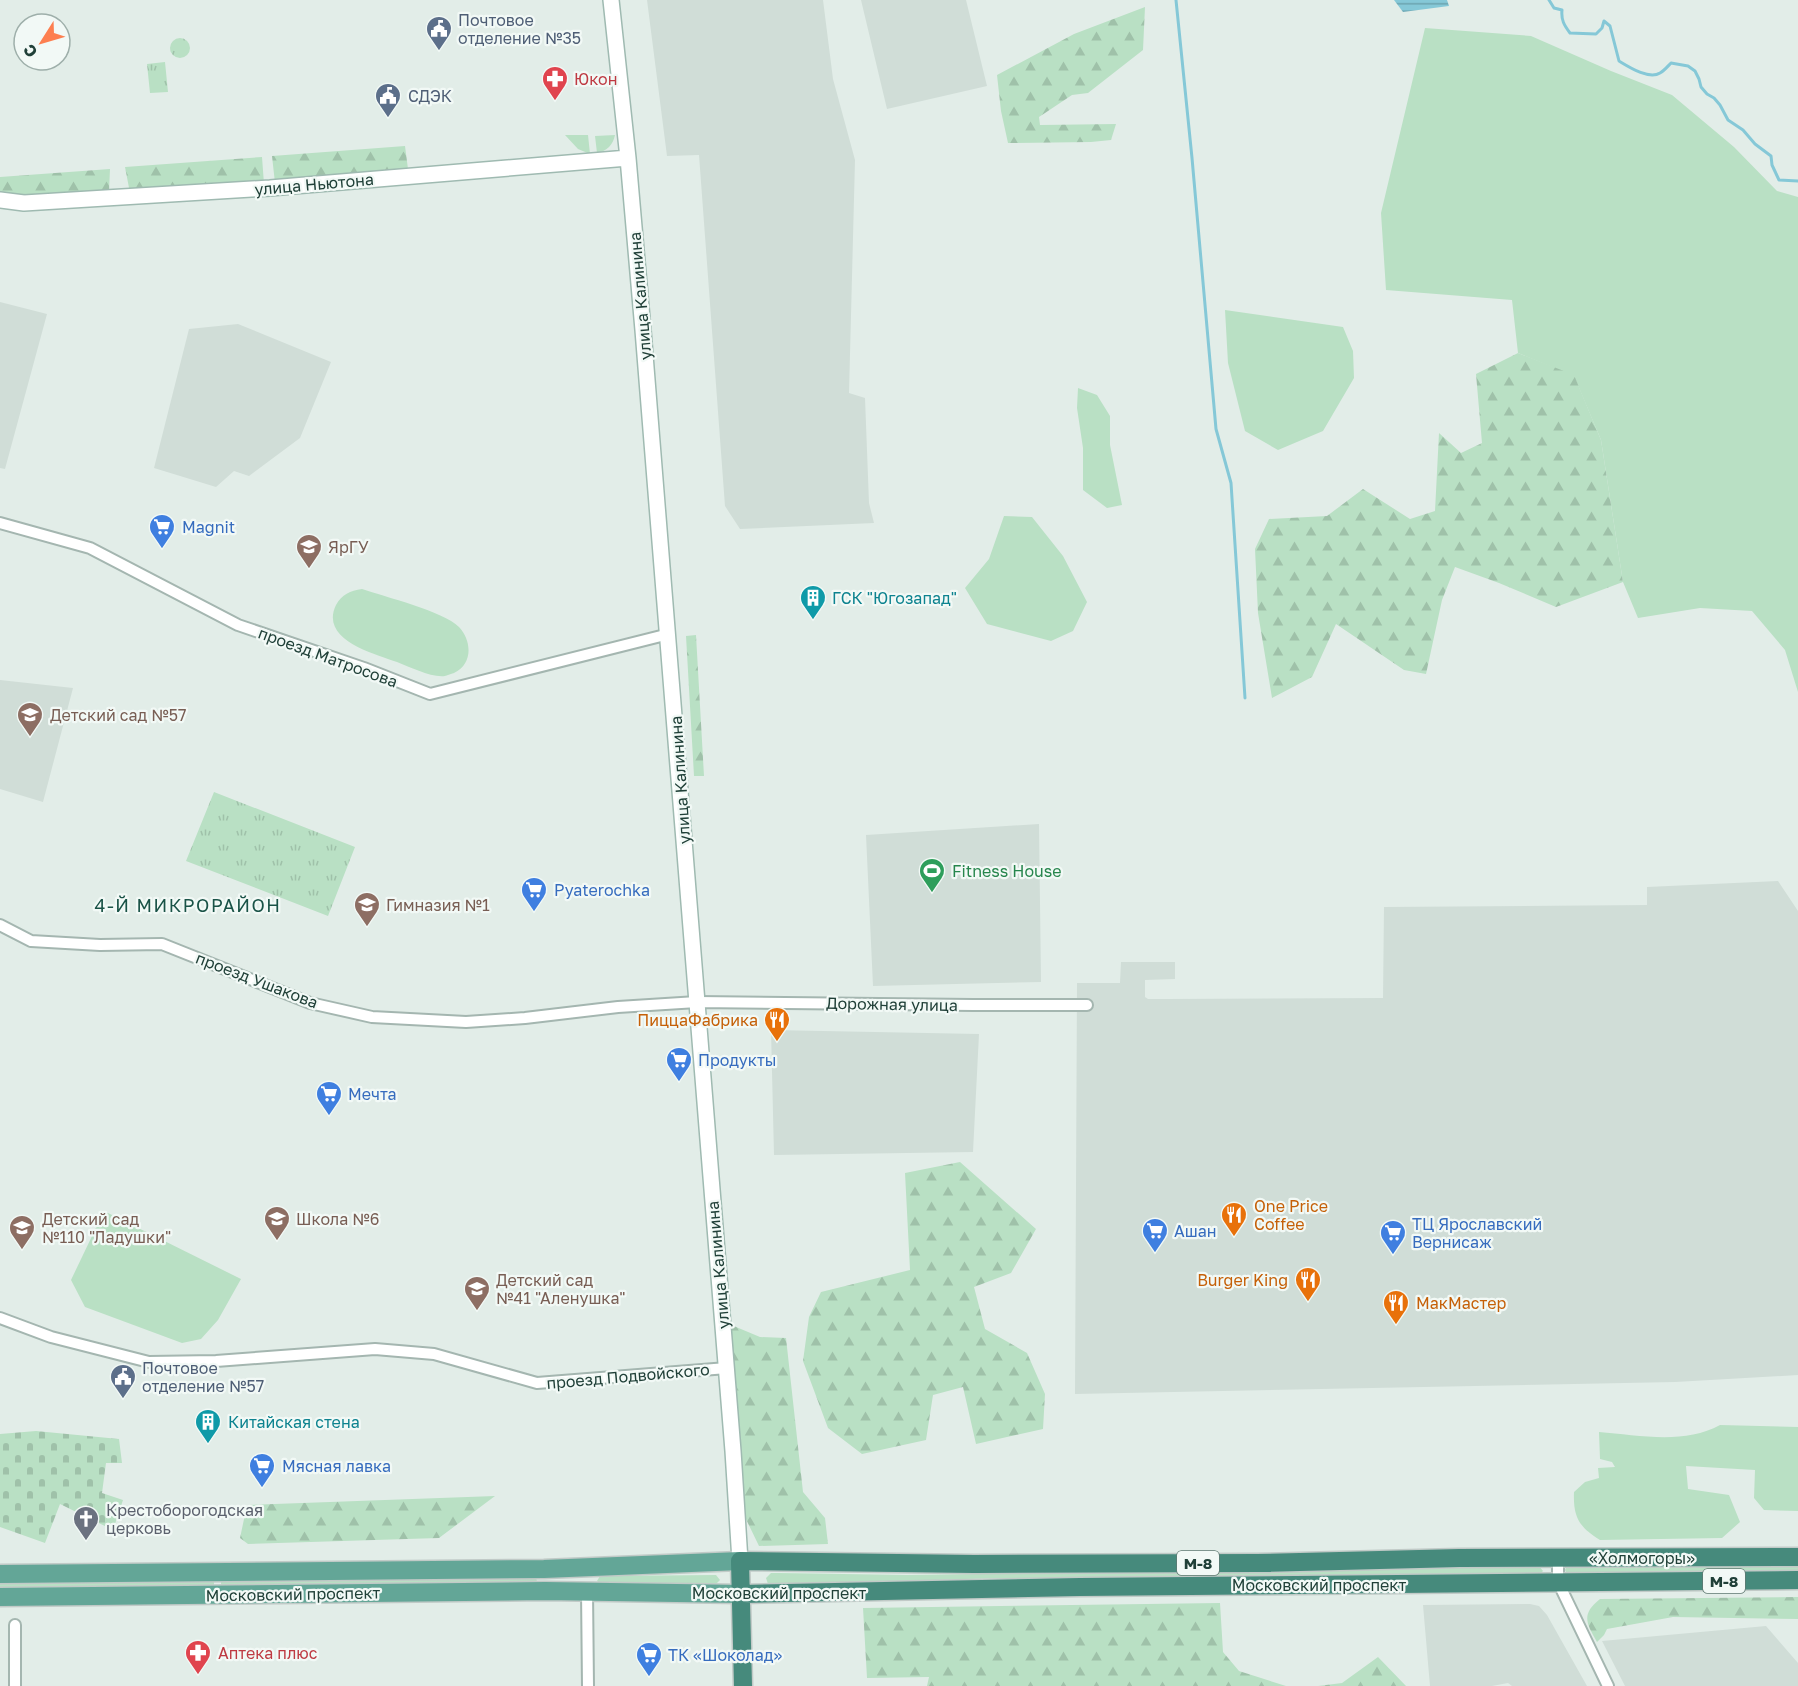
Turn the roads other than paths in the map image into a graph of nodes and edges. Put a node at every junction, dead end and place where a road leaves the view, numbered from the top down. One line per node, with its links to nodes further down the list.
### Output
1 (610, 0): 2 (main road, улица Калинина)
2 (628, 158): 3 (main road, улица Ньютона); 5 (main road, улица Калинина)
3 (0, 200)
4 (0, 523): 5 (street, проезд Матросова)
5 (669, 634): 7 (main road, улица Калинина)
6 (0, 925): 7 (street, проезд Ушакова)
7 (697, 1002): 8 (street, Дорожная улица); 10 (main road, улица Калинина)
8 (1087, 1005)
9 (0, 1318): 10 (street, проезд Подвойского)
10 (727, 1368): 13 (main road, улица Калинина)
11 (1798, 1557): 12 (highway, «Холмогоры» / М-8)
12 (1558, 1559): 13 (highway, Московский проспект / М-8); 18 (street)
13 (740, 1561): 14 (main road, Московский проспект); 21 (highway)
14 (587, 1568): 15 (main road, Московский проспект); 20 (main road)
15 (544, 1569): 16 (main road, Московский проспект); 19 (main road)
16 (0, 1574)
17 (1798, 1580): 18 (highway, «Холмогоры» / М-8)
18 (1558, 1582): 21 (highway, Московский проспект / М-8); 27 (street)
19 (544, 1591): 20 (main road, Московский проспект); 22 (main road, Московский проспект)
20 (587, 1591): 21 (main road, Московский проспект); 25 (street)
21 (742, 1594): 26 (highway)
22 (0, 1597)
23 (15, 1624): 24 (street)
24 (15, 1686)
25 (588, 1686)
26 (743, 1686)
27 (1608, 1686)

